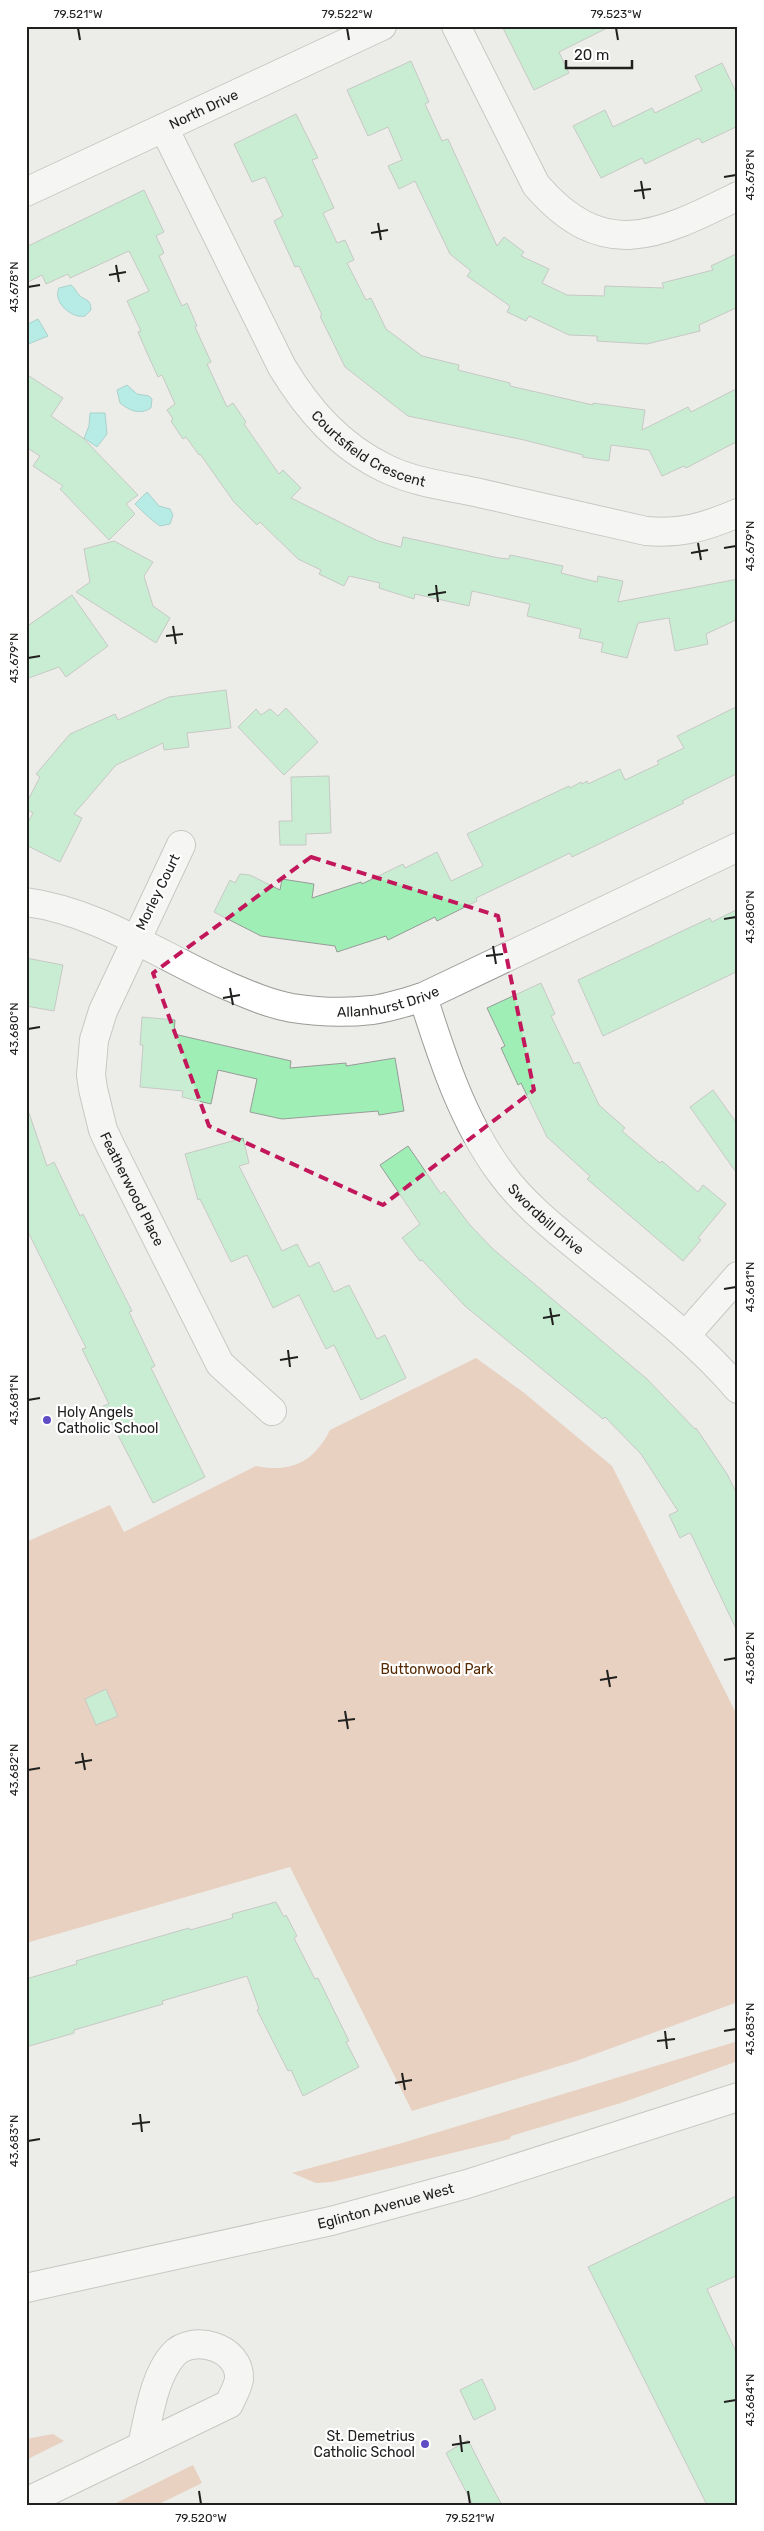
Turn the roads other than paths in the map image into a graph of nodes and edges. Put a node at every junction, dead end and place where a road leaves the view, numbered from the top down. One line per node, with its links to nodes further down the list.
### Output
1 (382, 26): 3 (street, North Drive)
2 (456, 26): 5 (street)
3 (164, 128): 4 (street, North Drive); 6 (street, Courtsfield Crescent)
4 (26, 192)
5 (738, 196)
6 (738, 513)
7 (181, 845): 10 (street, Morley Court)
8 (738, 847): 11 (street, Allanhurst Drive)
9 (26, 902): 10 (street, Allanhurst Drive)
10 (136, 940): 11 (street, Allanhurst Drive); 15 (street, Featherwood Place)
11 (423, 997): 13 (street, Swordbill Drive)
12 (738, 1276): 13 (street)
13 (686, 1335): 14 (street, Swordbill Drive)
14 (738, 1390)
15 (272, 1411)
16 (738, 2097): 17 (street, Eglinton Avenue West)
17 (26, 2288)
18 (142, 2445): 18 (street); 19 (street)
19 (26, 2502)

